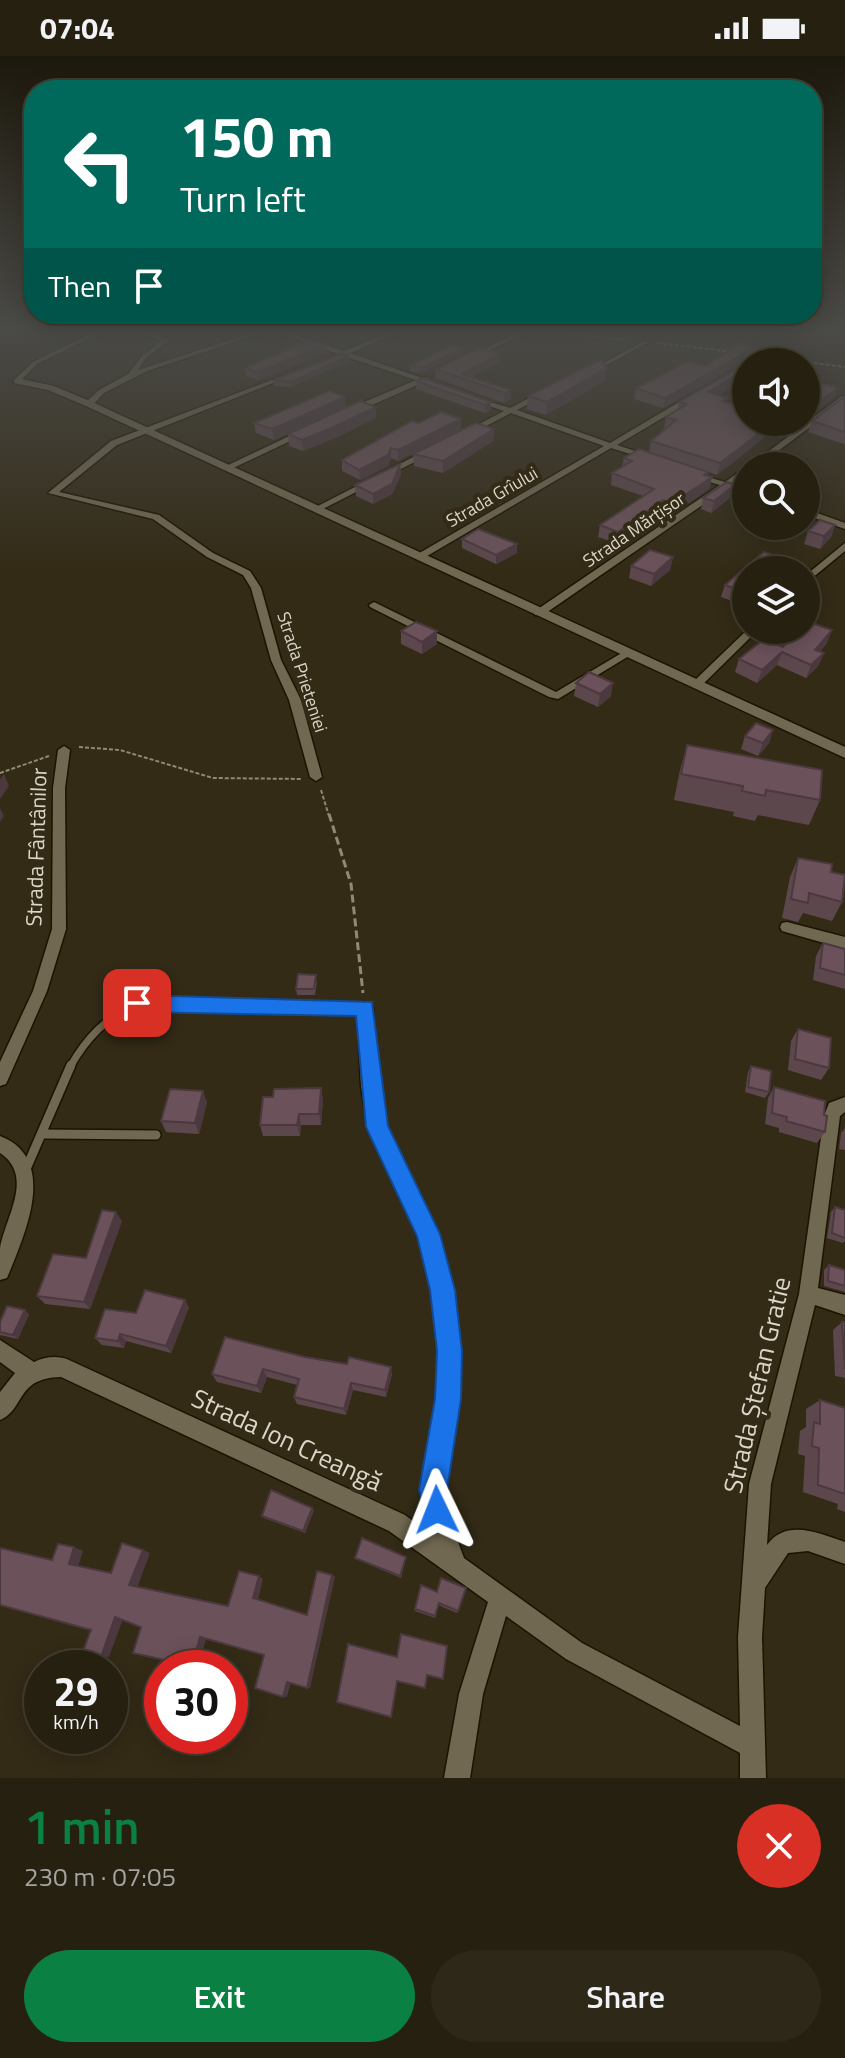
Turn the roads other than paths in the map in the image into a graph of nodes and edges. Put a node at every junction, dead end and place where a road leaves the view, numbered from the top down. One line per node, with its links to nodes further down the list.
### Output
1 (102, 410): 9 (street)
2 (197, 410): 9 (street)
3 (352, 410): 7 (street)
4 (672, 410): 12 (street, Strada Grîului)
5 (828, 410): 13 (street)
6 (510, 411): 10 (street); 12 (street)
7 (339, 416)
8 (311, 429): 15 (street)
9 (144, 431): 15 (street); 33 (street, Strada Prieteniei)
10 (454, 439)
11 (441, 446): 20 (street)
12 (611, 447): 14 (street); 24 (street, Strada Grîului)
13 (772, 452)
14 (655, 461)
15 (226, 468): 20 (street)
16 (684, 471): 18 (street)
17 (732, 481): 18 (street, Strada Mărțișor)
18 (727, 485): 19 (street); 27 (street, Strada Mărțișor)
19 (732, 487)
20 (316, 509): 24 (street)
21 (820, 517): 22 (street)
22 (845, 526)
23 (845, 546): 25 (street)
24 (419, 557): 27 (street)
25 (820, 568)
26 (374, 605): 29 (street)
27 (539, 613): 29 (street)
28 (738, 644): 30 (street)
29 (629, 653): 30 (street)
30 (697, 684): 32 (street)
31 (64, 750): 37 (street, Strada Fântânilor)
32 (845, 753)
33 (316, 777)
34 (787, 927): 35 (street)
35 (845, 943)
36 (365, 1008): 39 (lane); 50 (street)
37 (0, 1079)
38 (843, 1104): 44 (street, Strada Ștefan Gratie)
39 (43, 1134): 40 (lane); 42 (lane)
40 (156, 1135)
41 (0, 1144): 42 (street)
42 (26, 1169): 43 (street)
43 (0, 1271)
44 (808, 1294): 45 (street); 51 (street, Strada Ștefan Gratie)
45 (845, 1305)
46 (0, 1350): 47 (street)
47 (16, 1380): 48 (street); 50 (street, Strada Ion Creangă)
48 (0, 1410)
49 (845, 1553): 51 (street)
50 (457, 1565): 52 (street, Strada Ion Creangă)
51 (756, 1582): 53 (street, Strada Ștefan Gratie)
52 (500, 1599): 53 (street, Strada Ion Creangă); 54 (street)
53 (751, 1745): 55 (street, Strada Ștefan Gratie)
54 (457, 1778)
55 (753, 1778)

